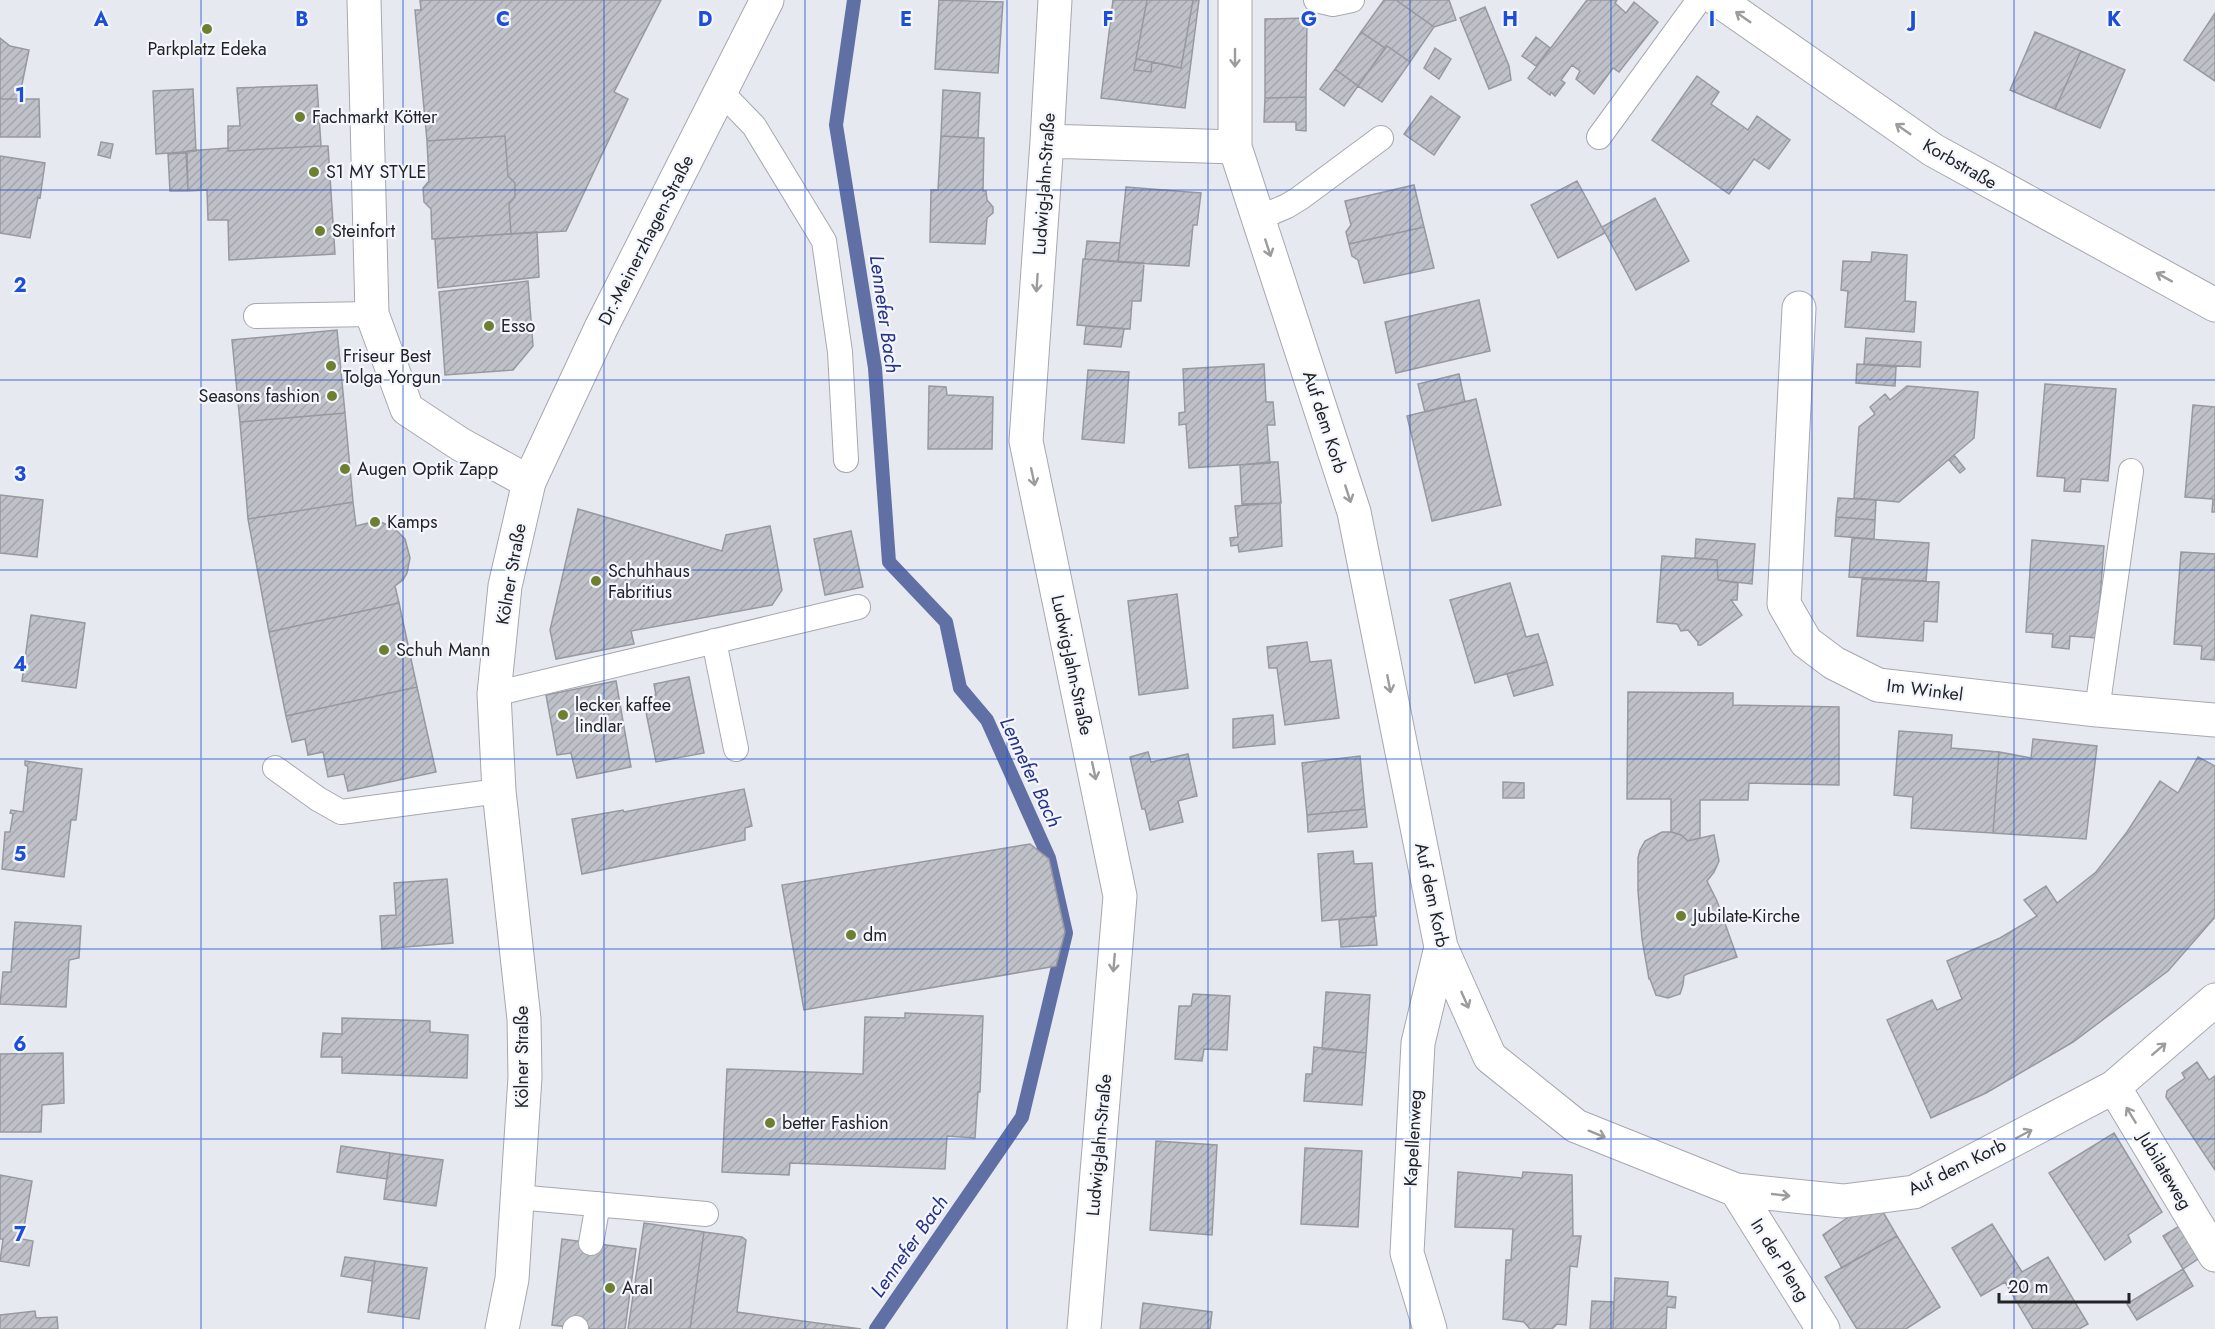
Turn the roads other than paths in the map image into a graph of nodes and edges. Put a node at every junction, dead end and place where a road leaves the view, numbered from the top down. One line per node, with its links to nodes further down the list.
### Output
1 (364, 0): 17 (street)
2 (767, 0): 9 (street, Dr.-Meinerzhagen-Straße)
3 (1055, 0): 12 (street, Ludwig-Jahn-Straße)
4 (1234, 0): 13 (street, Auf dem Korb, one-way to 13)
5 (1316, 0): 6 (lane)
6 (1352, 0)
7 (1699, 0): 10 (lane)
8 (1718, 0): 15 (street, Korbstraße, one-way to 8)
9 (721, 92): 19 (lane); 21 (street, Dr.-Meinerzhagen-Straße)
10 (1599, 137)
11 (1380, 138): 14 (lane)
12 (1047, 141): 13 (street); 40 (street, Ludwig-Jahn-Straße, one-way to 40)
13 (1235, 147): 14 (street, Auf dem Korb)
14 (1259, 218): 30 (street, Auf dem Korb, one-way to 30)
15 (2215, 305)
16 (1799, 308): 25 (street, Im Winkel)
17 (372, 314): 18 (lane); 21 (street)
18 (256, 316)
19 (846, 460)
20 (2131, 471): 25 (lane)
21 (529, 482): 24 (street, Kölner Straße)
22 (858, 607): 23 (lane)
23 (714, 641): 24 (lane); 27 (lane)
24 (494, 693): 29 (street, Kölner Straße)
25 (2097, 710): 26 (street, Im Winkel)
26 (2215, 720)
27 (736, 749)
28 (275, 768): 29 (lane)
29 (499, 791): 34 (street, Kölner Straße)
30 (1441, 947): 33 (street, Auf dem Korb, one-way to 33); 41 (street, Kapellenweg)
31 (2215, 1000): 32 (street, Auf dem Korb, one-way to 31)
32 (2114, 1087): 33 (street, Auf dem Korb, one-way to 32); 38 (street, Jubilateweg, one-way to 32)
33 (1736, 1190): 42 (street, In der Pleng)
34 (517, 1197): 35 (lane); 39 (street, Kölner Straße)
35 (598, 1204): 36 (lane); 37 (lane)
36 (706, 1214)
37 (591, 1243)
38 (2215, 1255)
39 (502, 1329)
40 (1084, 1329)
41 (1430, 1329)
42 (1823, 1329)

